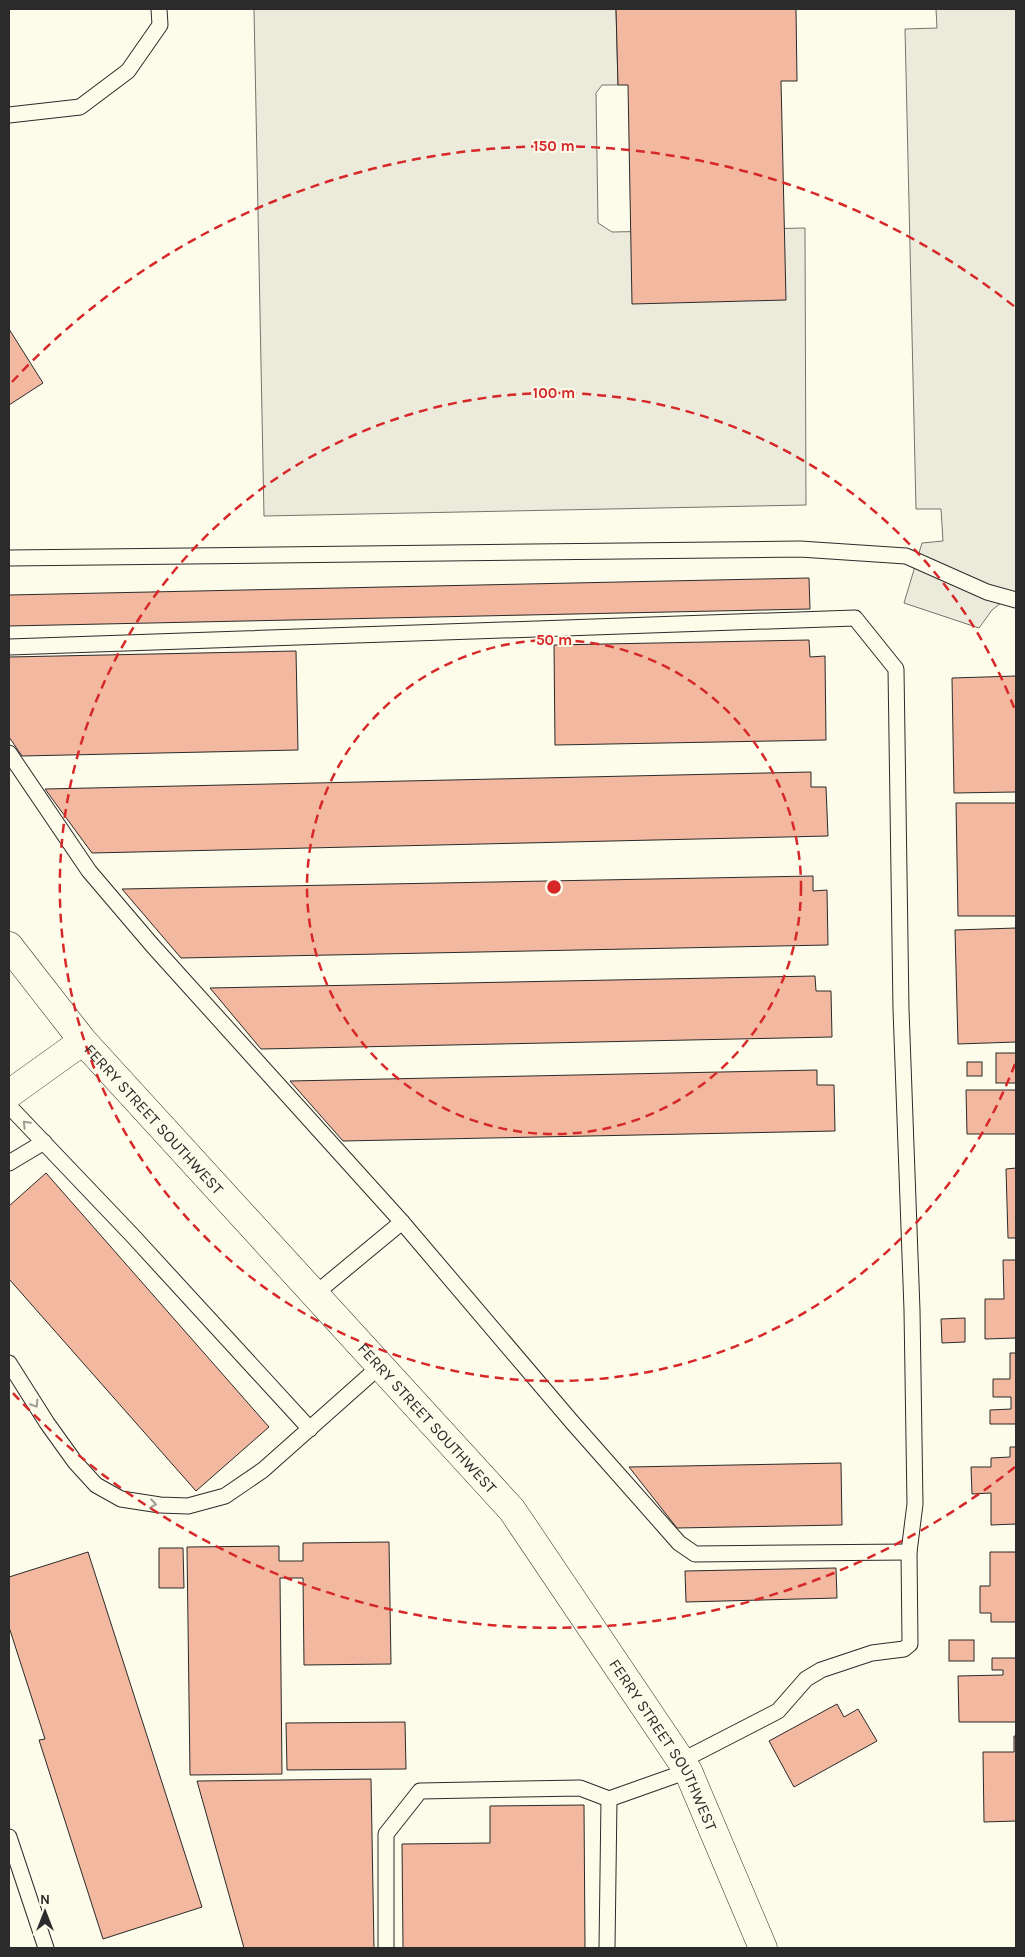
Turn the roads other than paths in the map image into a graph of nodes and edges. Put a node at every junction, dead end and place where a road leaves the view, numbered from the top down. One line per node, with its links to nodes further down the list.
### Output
1 (159, 9): 2 (lane)
2 (9, 115)
3 (9, 558): 4 (lane)
4 (1016, 600)
5 (9, 647): 18 (lane)
6 (9, 753): 13 (lane)
7 (9, 946): 8 (street, FERRY STREET SOUTHWEST)
8 (84, 1041): 9 (street); 14 (street, FERRY STREET SOUTHWEST)
9 (9, 1094)
10 (9, 1106): 11 (lane, one-way to 10)
11 (44, 1142): 12 (lane); 17 (lane)
12 (9, 1163)
13 (402, 1222): 14 (lane); 18 (lane)
14 (315, 1294): 16 (street, FERRY STREET SOUTHWEST)
15 (9, 1363): 17 (lane, one-way to 17)
16 (380, 1366): 17 (lane); 19 (street, FERRY STREET SOUTHWEST)
17 (310, 1429)
18 (909, 1552): 19 (lane)
19 (684, 1766): 20 (lane); 25 (street, FERRY STREET SOUTHWEST)
20 (609, 1799): 23 (lane); 24 (lane)
21 (9, 1837): 22 (lane)
22 (46, 1948)
23 (386, 1948)
24 (607, 1948)
25 (763, 1948)

